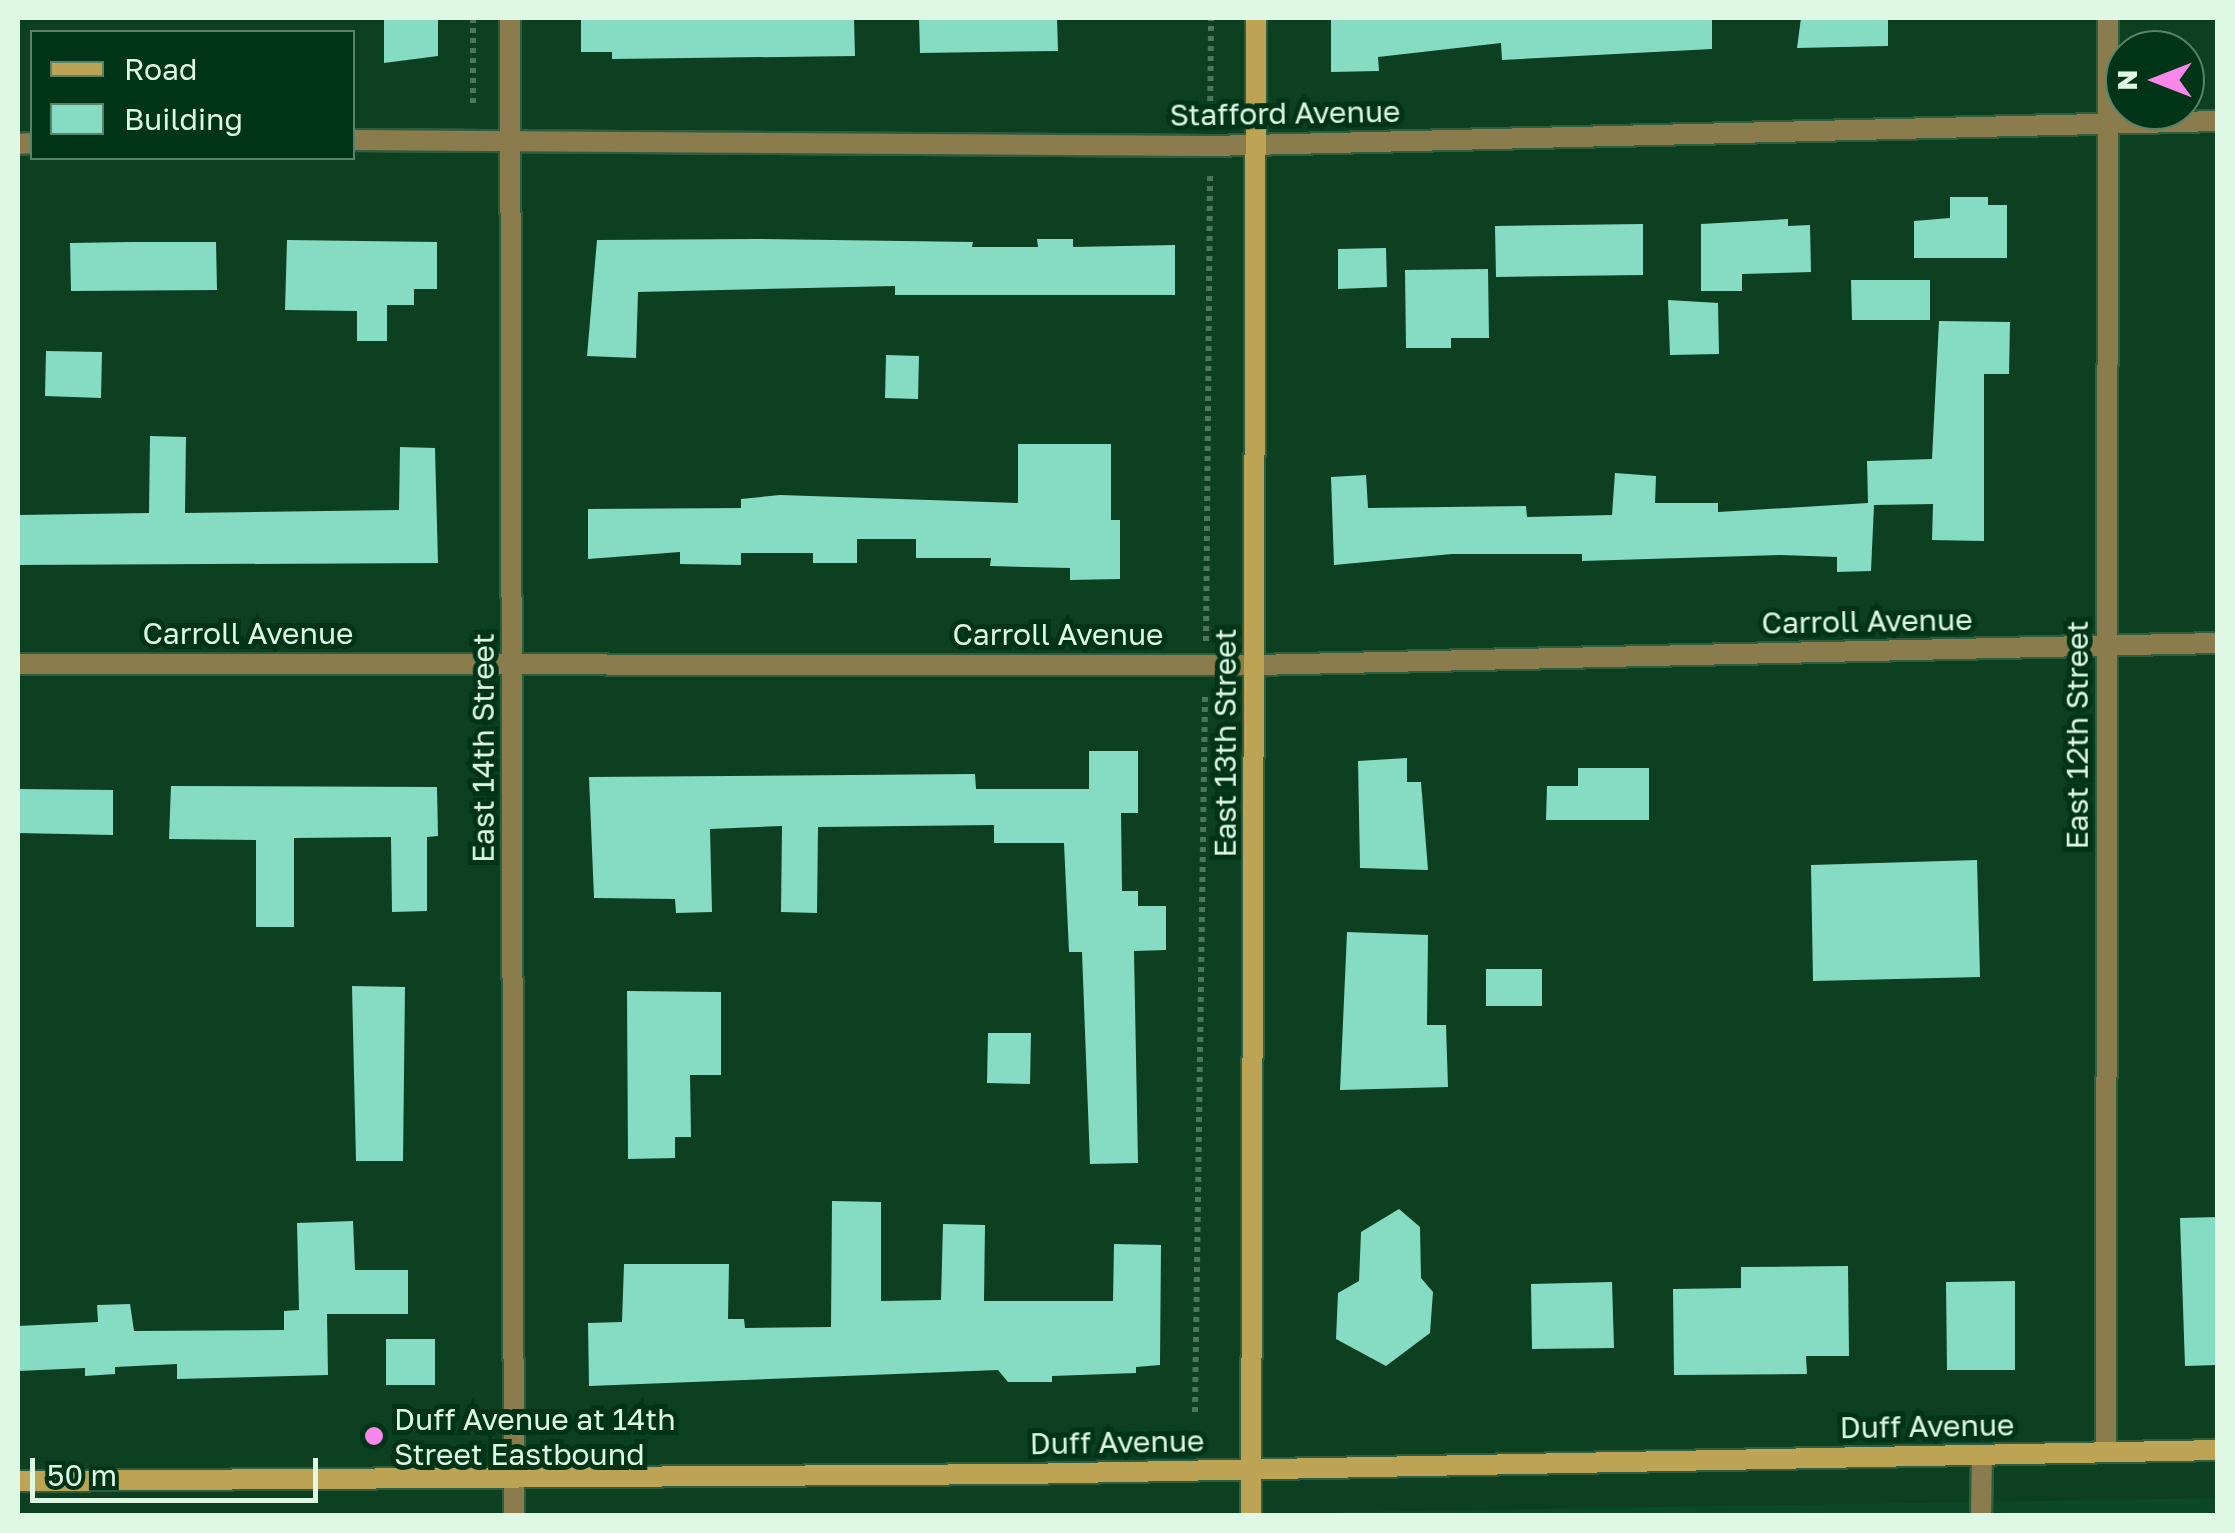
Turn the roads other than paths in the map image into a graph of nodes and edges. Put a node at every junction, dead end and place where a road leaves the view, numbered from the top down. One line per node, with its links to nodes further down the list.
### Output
1 (510, 18): 5 (street, East 14th Street)
2 (1256, 18): 7 (main road, East 13th Street)
3 (2105, 122): 7 (street, Stafford Avenue)
4 (2108, 130): 9 (street, East 12th Street)
5 (510, 138): 6 (street, Stafford Avenue); 7 (street, Stafford Avenue); 10 (street, East 14th Street)
6 (355, 140)
7 (1256, 146): 12 (main road, East 13th Street)
8 (2218, 643): 9 (street, Carroll Avenue)
9 (2108, 646): 12 (street, Carroll Avenue); 14 (street, East 12th Street)
10 (514, 662): 11 (street, Carroll Avenue); 12 (street, Carroll Avenue); 17 (street, East 14th Street)
11 (18, 664)
12 (1255, 665): 16 (main road, East 13th Street)
13 (2218, 1450): 14 (main road, Duff Avenue)
14 (2106, 1452): 15 (main road, Duff Avenue)
15 (1982, 1455): 16 (main road, Duff Avenue); 21 (street)
16 (1251, 1469): 17 (main road, Duff Avenue); 20 (main road, East 13th Street)
17 (514, 1479): 18 (main road, Duff Avenue); 19 (street, East 14th Street)
18 (18, 1481)
19 (514, 1516)
20 (1252, 1516)
21 (1981, 1516)

